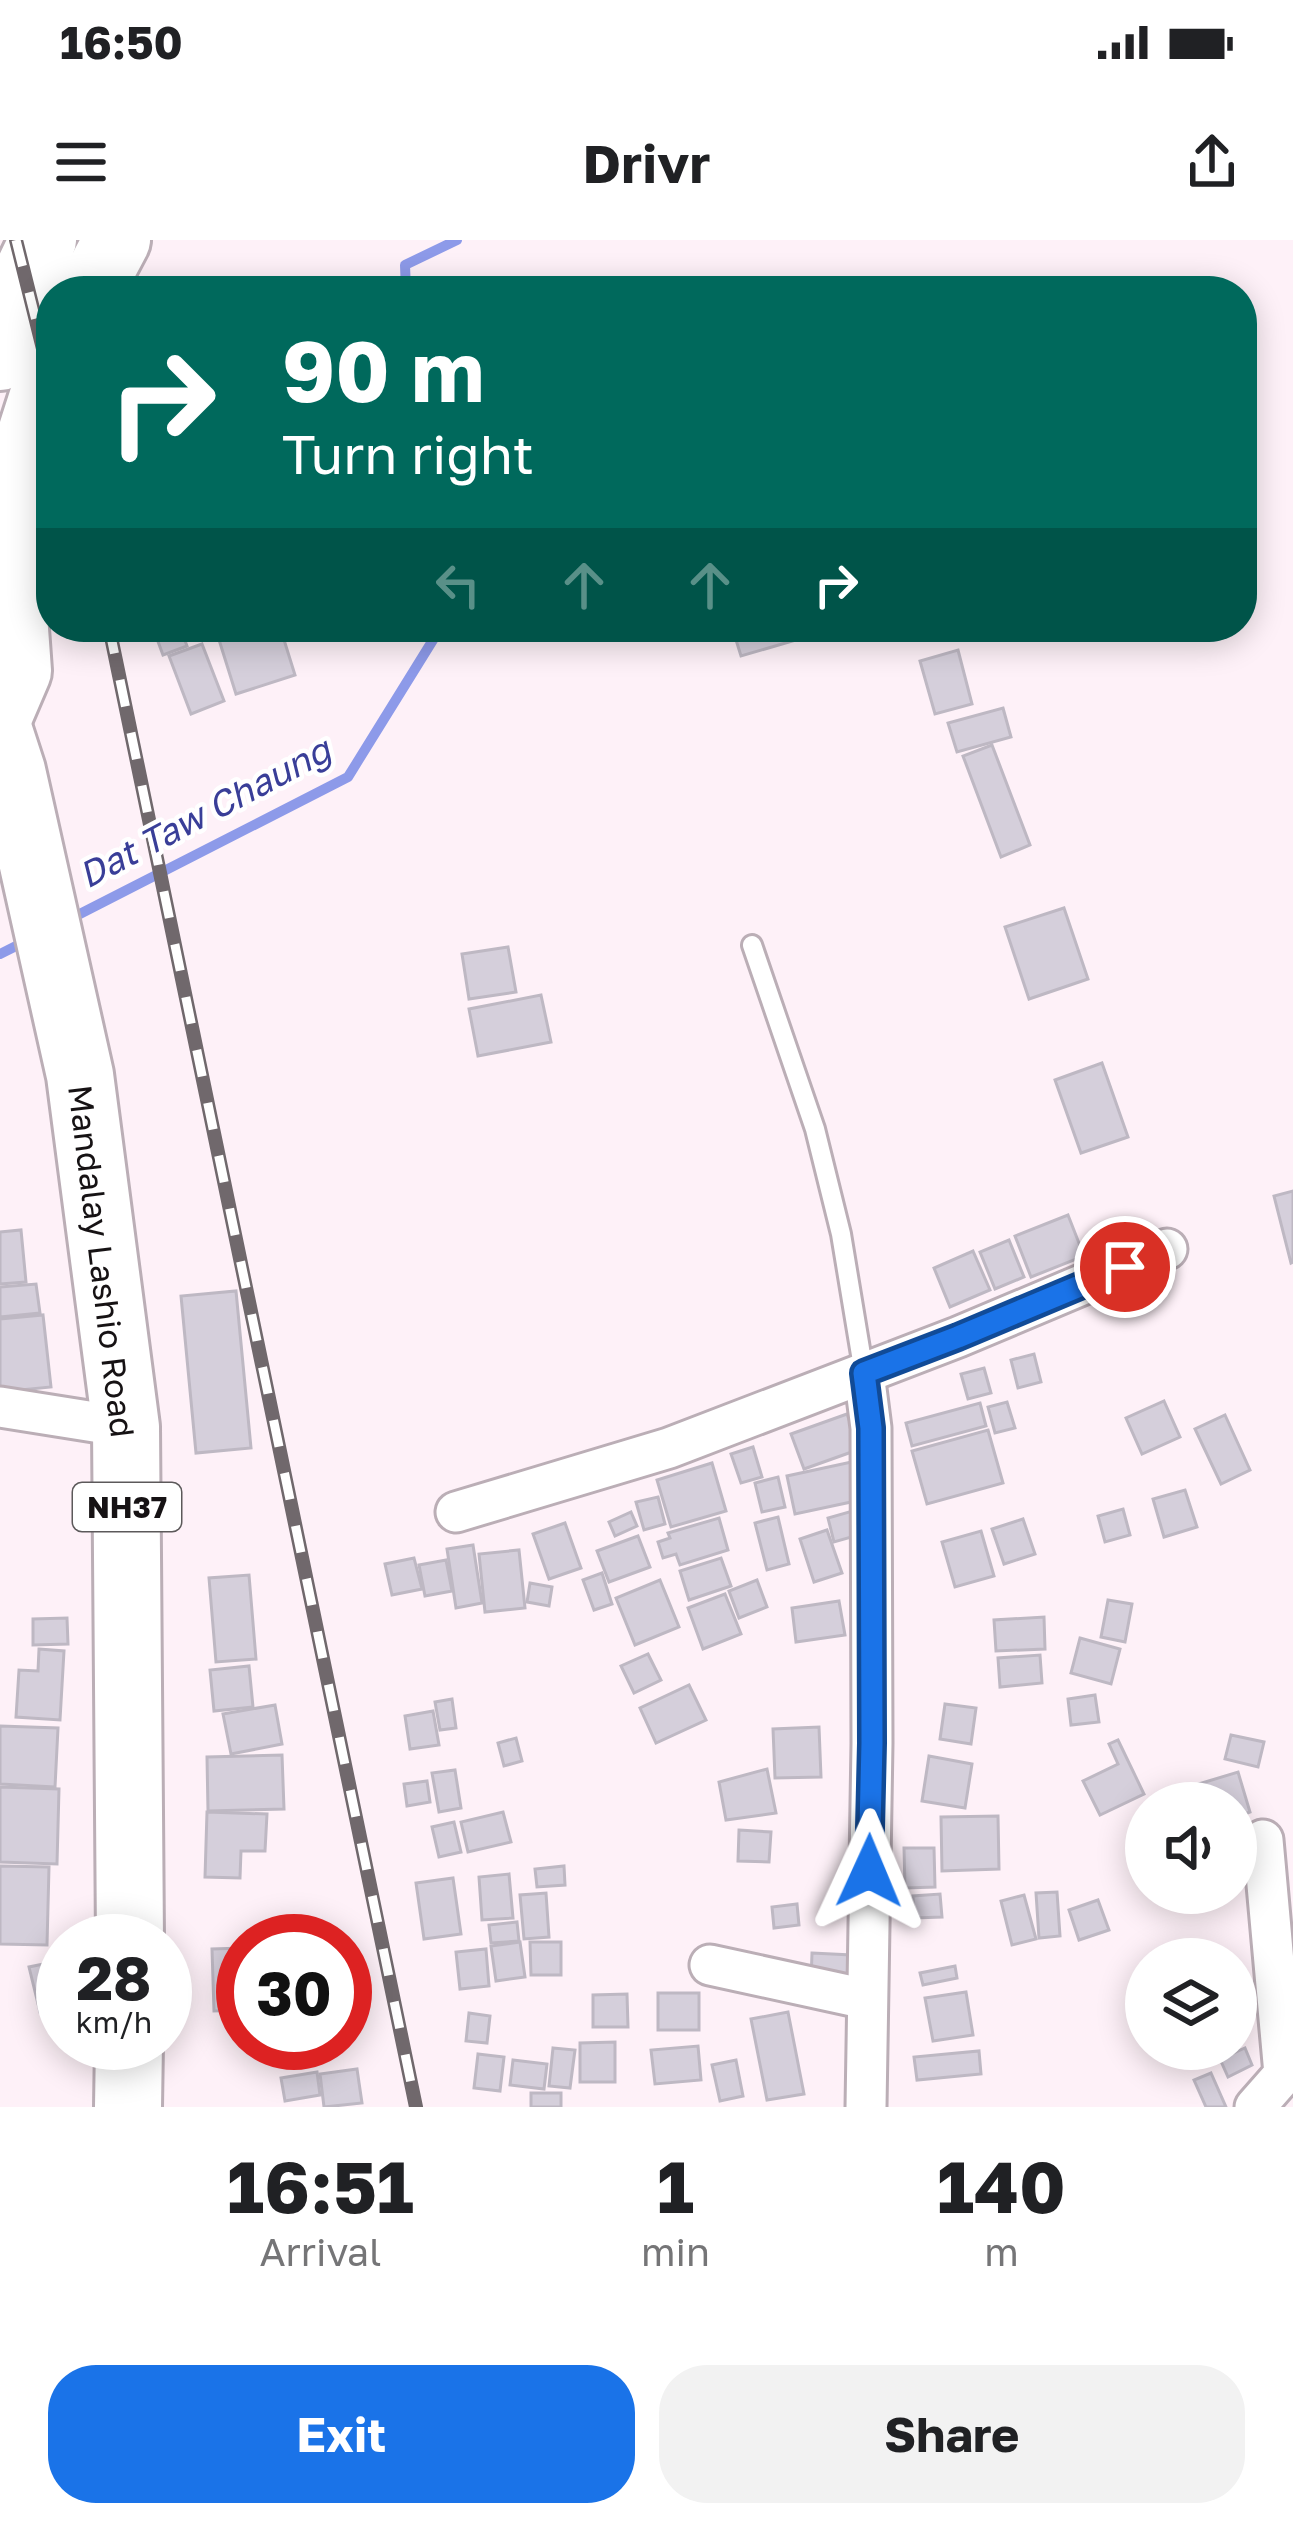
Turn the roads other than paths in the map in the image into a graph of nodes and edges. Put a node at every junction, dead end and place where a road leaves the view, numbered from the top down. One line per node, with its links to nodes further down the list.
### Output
1 (43, 240): 4 (highway)
2 (116, 240): 3 (highway)
3 (98, 276)
4 (0, 357)
5 (36, 418): 6 (highway, Mandalay Lashio Road / NH37)
6 (4, 739): 11 (highway, Mandalay Lashio Road / NH37)
7 (752, 945): 9 (lane)
8 (1167, 1249): 9 (street)
9 (864, 1373): 12 (street); 16 (street)
10 (0, 1407): 11 (street)
11 (126, 1427): 14 (highway, Mandalay Lashio Road / NH37)
12 (456, 1512)
13 (1263, 1840): 20 (street)
14 (130, 1914)
15 (710, 1965): 16 (street)
16 (866, 1999): 19 (street)
17 (129, 2070): 18 (highway)
18 (128, 2107)
19 (866, 2107)
20 (1256, 2107)

